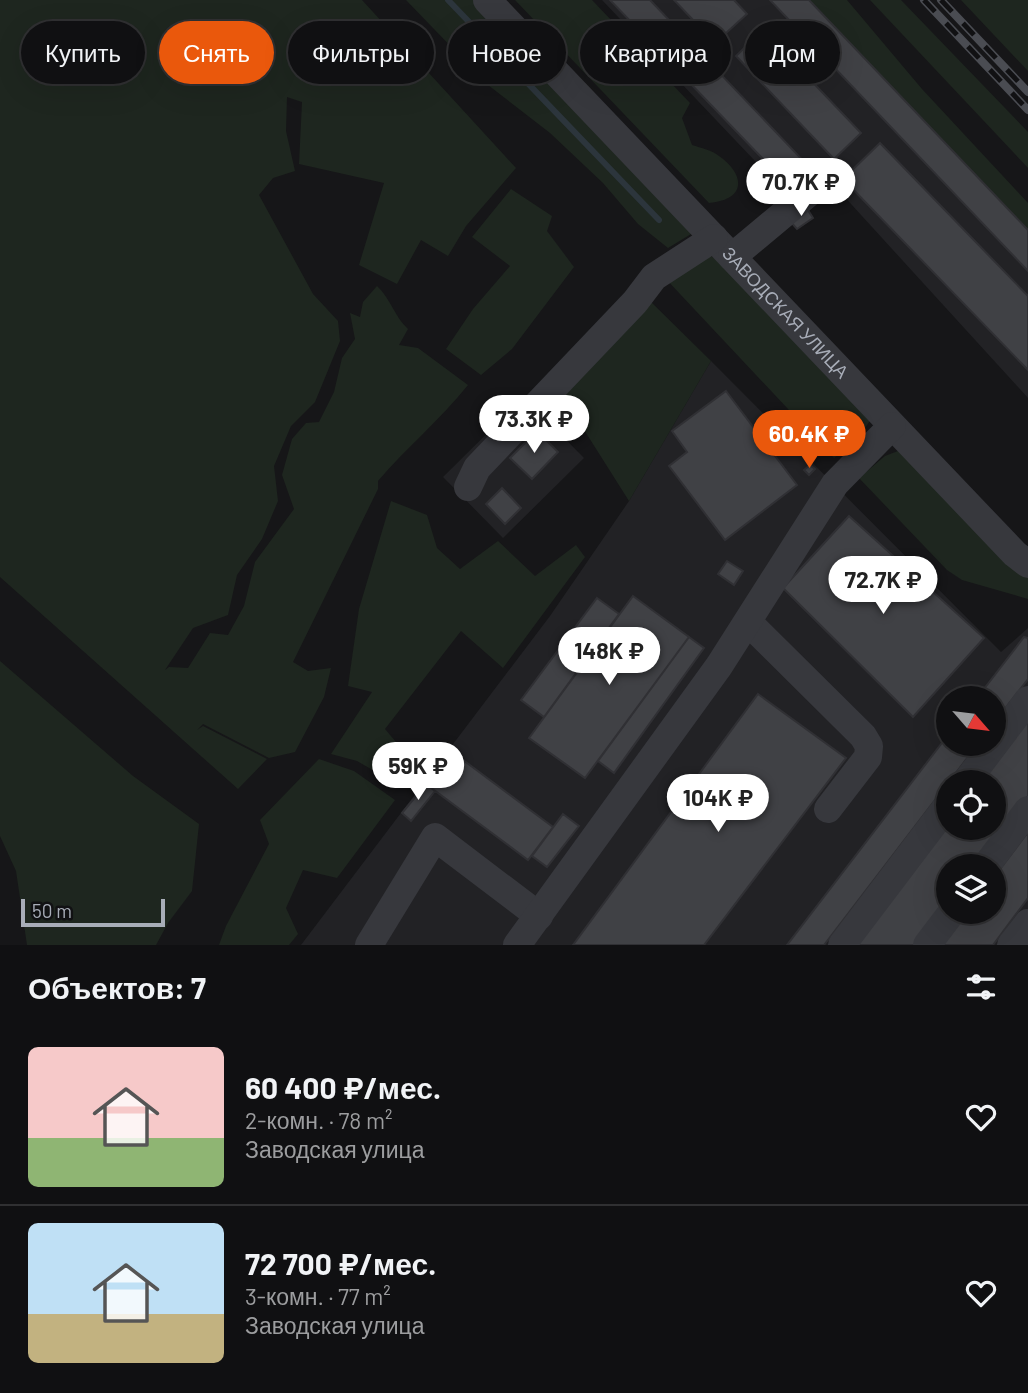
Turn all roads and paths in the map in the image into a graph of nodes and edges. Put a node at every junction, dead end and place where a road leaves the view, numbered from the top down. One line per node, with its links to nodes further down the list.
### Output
1 (487, 0): 3 (street, ЗАВОДСКАЯ УЛИЦА)
2 (823, 181): 3 (street)
3 (723, 248): 4 (street, ЗАВОДСКАЯ УЛИЦА); 5 (street)
4 (892, 426): 6 (street, ЗАВОДСКАЯ УЛИЦА); 7 (street)
5 (468, 486)
6 (1028, 564)
7 (748, 622): 10 (street); 14 (street)
8 (1028, 700): 9 (street)
9 (975, 770)
10 (828, 809)
11 (1028, 810): 13 (street)
12 (936, 821): 19 (street)
13 (995, 854)
14 (539, 916): 17 (street); 18 (street)
15 (1028, 923): 21 (street)
16 (943, 924): 20 (street)
17 (369, 945)
18 (517, 945)
19 (842, 945)
20 (927, 945)
21 (1011, 945)

